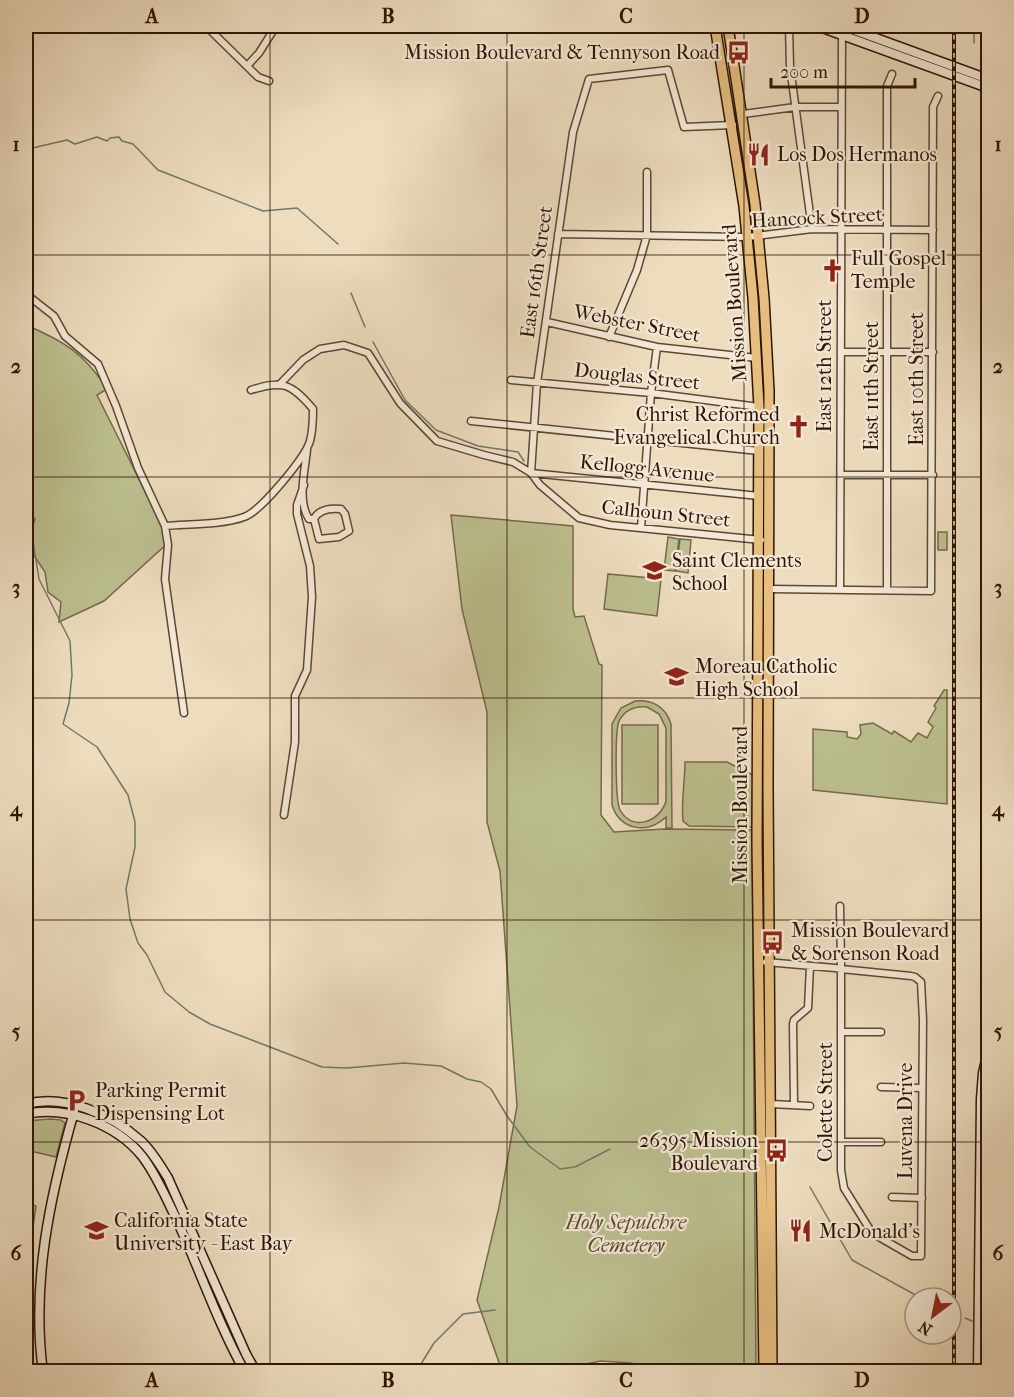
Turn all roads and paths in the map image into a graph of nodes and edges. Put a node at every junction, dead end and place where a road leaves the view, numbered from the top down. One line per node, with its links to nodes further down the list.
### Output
1 (206, 26): 8 (street)
2 (276, 26): 8 (street)
3 (715, 26): 17 (main road, Mission Boulevard)
4 (729, 26): 16 (main road, Mission Boulevard)
5 (789, 26): 14 (street)
6 (817, 26): 7 (street)
7 (842, 28): 10 (street); 12 (street); 15 (street, East 12th Street)
8 (247, 66): 11 (street)
9 (892, 74): 21 (street, East 11th Street)
10 (988, 79)
11 (269, 81)
12 (988, 88)
13 (938, 96): 22 (street, East 10th Street)
14 (795, 107): 15 (street); 16 (street); 19 (street)
15 (841, 107): 20 (street, East 12th Street)
16 (743, 114): 25 (main road, Mission Boulevard)
17 (733, 125): 23 (street, East 16th Street); 26 (main road, Mission Boulevard)
18 (647, 172): 24 (street)
19 (812, 230): 20 (street, Hancock Street); 25 (street, Hancock Street)
20 (841, 230): 21 (street, Hancock Street); 31 (street, East 12th Street)
21 (887, 230): 22 (street, Hancock Street); 32 (street, East 11th Street)
22 (933, 230): 33 (street, East 10th Street)
23 (558, 234): 24 (street, Hancock Street); 28 (street, East 16th Street)
24 (647, 235): 26 (street, Hancock Street); 29 (street)
25 (759, 236): 26 (street, Hancock Street); 57 (main road, Mission Boulevard)
26 (748, 237): 34 (main road, Mission Boulevard)
27 (26, 294): 54 (street)
28 (547, 322): 29 (street, Webster Street); 37 (street, East 16th Street)
29 (609, 337): 30 (street, Webster Street)
30 (657, 347): 34 (street, Webster Street); 39 (street)
31 (841, 352): 32 (street); 47 (street, East 12th Street)
32 (887, 352): 33 (street); 48 (street, East 11th Street)
33 (933, 352): 49 (street, East 10th Street)
34 (757, 358): 40 (main road, Mission Boulevard)
35 (512, 380): 37 (street, Douglas Street)
36 (281, 383): 38 (street); 44 (street); 46 (street, Calhoun Street)
37 (537, 383): 39 (street, Douglas Street); 42 (street, East 16th Street)
38 (251, 390)
39 (651, 393): 40 (street, Douglas Street); 43 (street)
40 (759, 407): 45 (main road, Mission Boulevard)
41 (471, 421): 42 (street)
42 (536, 426): 43 (street); 46 (street, East 16th Street)
43 (648, 440): 45 (street); 50 (street)
44 (308, 447): 51 (street); 54 (street)
45 (759, 450): 52 (main road, Mission Boulevard)
46 (531, 473): 50 (street, Kellogg Avenue); 55 (street, Calhoun Street)
47 (840, 475): 48 (street); 59 (street, East 12th Street)
48 (887, 475): 49 (street); 60 (street, East 11th Street)
49 (933, 475): 60 (street, East 10th Street)
50 (644, 484): 52 (street, Kellogg Avenue); 55 (street)
51 (304, 485): 53 (street); 66 (street)
52 (759, 496): 56 (main road, Mission Boulevard)
53 (314, 519): 53 (street)
54 (165, 526): 63 (street)
55 (641, 528): 56 (street, Calhoun Street)
56 (759, 540): 57 (street, Calhoun Street); 61 (main road, Mission Boulevard)
57 (770, 541): 58 (main road, Mission Boulevard)
58 (770, 589): 59 (street); 62 (main road, Mission Boulevard)
59 (840, 590): 60 (street)
60 (887, 590)
61 (759, 630): 62 (main road); 64 (main road, Mission Boulevard)
62 (770, 631): 65 (main road, Mission Boulevard)
63 (184, 712)
64 (758, 787): 65 (main road); 68 (main road, Mission Boulevard)
65 (768, 814): 69 (main road, Mission Boulevard)
66 (284, 815)
67 (840, 906): 71 (street, Colette Street)
68 (759, 962): 69 (street); 89 (main road, Mission Boulevard)
69 (770, 962): 70 (street); 78 (main road, Mission Boulevard)
70 (810, 966): 71 (street); 79 (street)
71 (841, 969): 72 (street, Colette Street); 76 (street, Luvena Drive)
72 (842, 1032): 73 (street); 84 (street, Colette Street)
73 (881, 1032)
74 (988, 1051): 86 (street)
75 (881, 1088): 76 (street)
76 (921, 1088): 88 (street, Luvena Drive)
77 (26, 1104): 80 (street)
78 (771, 1104): 79 (street); 90 (main road, Mission Boulevard)
79 (794, 1105): 81 (street)
80 (76, 1106): 83 (street); 94 (street)
81 (810, 1106)
82 (26, 1114): 83 (street)
83 (73, 1115): 92 (street); 93 (street)
84 (842, 1142): 85 (street); 91 (street, Colette Street)
85 (881, 1142)
86 (985, 1186): 99 (street)
87 (892, 1197): 88 (street)
88 (922, 1198): 91 (street, Luvena Drive)
89 (763, 1219): 90 (main road); 97 (main road, Mission Boulevard)
90 (771, 1252): 98 (main road, Mission Boulevard)
91 (921, 1256)
92 (44, 1371)
93 (245, 1371)
94 (256, 1371)
95 (589, 1371): 96 (street)
96 (628, 1371)
97 (764, 1371)
98 (772, 1371)
99 (978, 1371)

